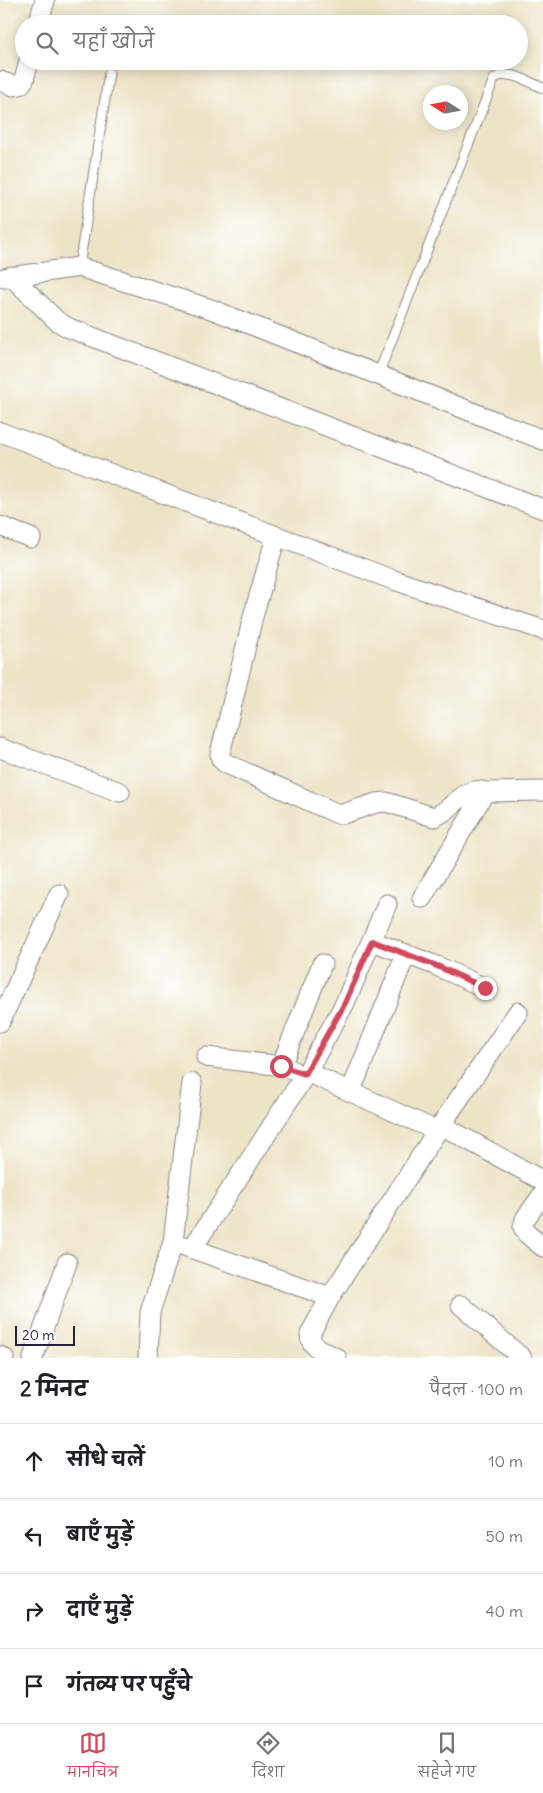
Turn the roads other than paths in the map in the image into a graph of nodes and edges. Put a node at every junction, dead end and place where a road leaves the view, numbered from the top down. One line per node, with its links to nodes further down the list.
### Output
1 (45, 0): 2 (street)
2 (41, 15)
3 (27, 70): 5 (street)
4 (109, 73): 7 (lane)
5 (0, 81)
6 (543, 88): 9 (lane)
7 (79, 267): 8 (street); 9 (street)
8 (6, 277): 12 (street)
9 (378, 375): 11 (street)
10 (0, 432): 14 (street)
11 (543, 440)
12 (543, 509)
13 (0, 526): 15 (street)
14 (276, 537): 16 (street); 20 (street)
15 (31, 538)
16 (543, 630)
17 (0, 748): 19 (street)
18 (543, 791): 20 (street)
19 (120, 792)
20 (485, 792): 22 (street)
21 (59, 894): 29 (street)
22 (422, 898)
23 (387, 904): 24 (street)
24 (372, 941): 25 (street); 32 (street)
25 (406, 954): 27 (street); 34 (street)
26 (322, 964): 31 (street)
27 (485, 988)
28 (518, 1012): 35 (street)
29 (0, 1022)
30 (206, 1057): 31 (street)
31 (281, 1066): 32 (street)
32 (306, 1073): 34 (street); 40 (street)
33 (192, 1083): 38 (street)
34 (351, 1092): 35 (street)
35 (439, 1128): 36 (street); 42 (street)
36 (543, 1181)
37 (543, 1194): 39 (street)
38 (173, 1242): 40 (street); 47 (street)
39 (543, 1247)
40 (192, 1249): 42 (street)
41 (67, 1263): 46 (street)
42 (330, 1297): 48 (street)
43 (461, 1305): 49 (street)
44 (0, 1356): 45 (street)
45 (4, 1358)
46 (33, 1358)
47 (148, 1358)
48 (338, 1358)
49 (522, 1358)

